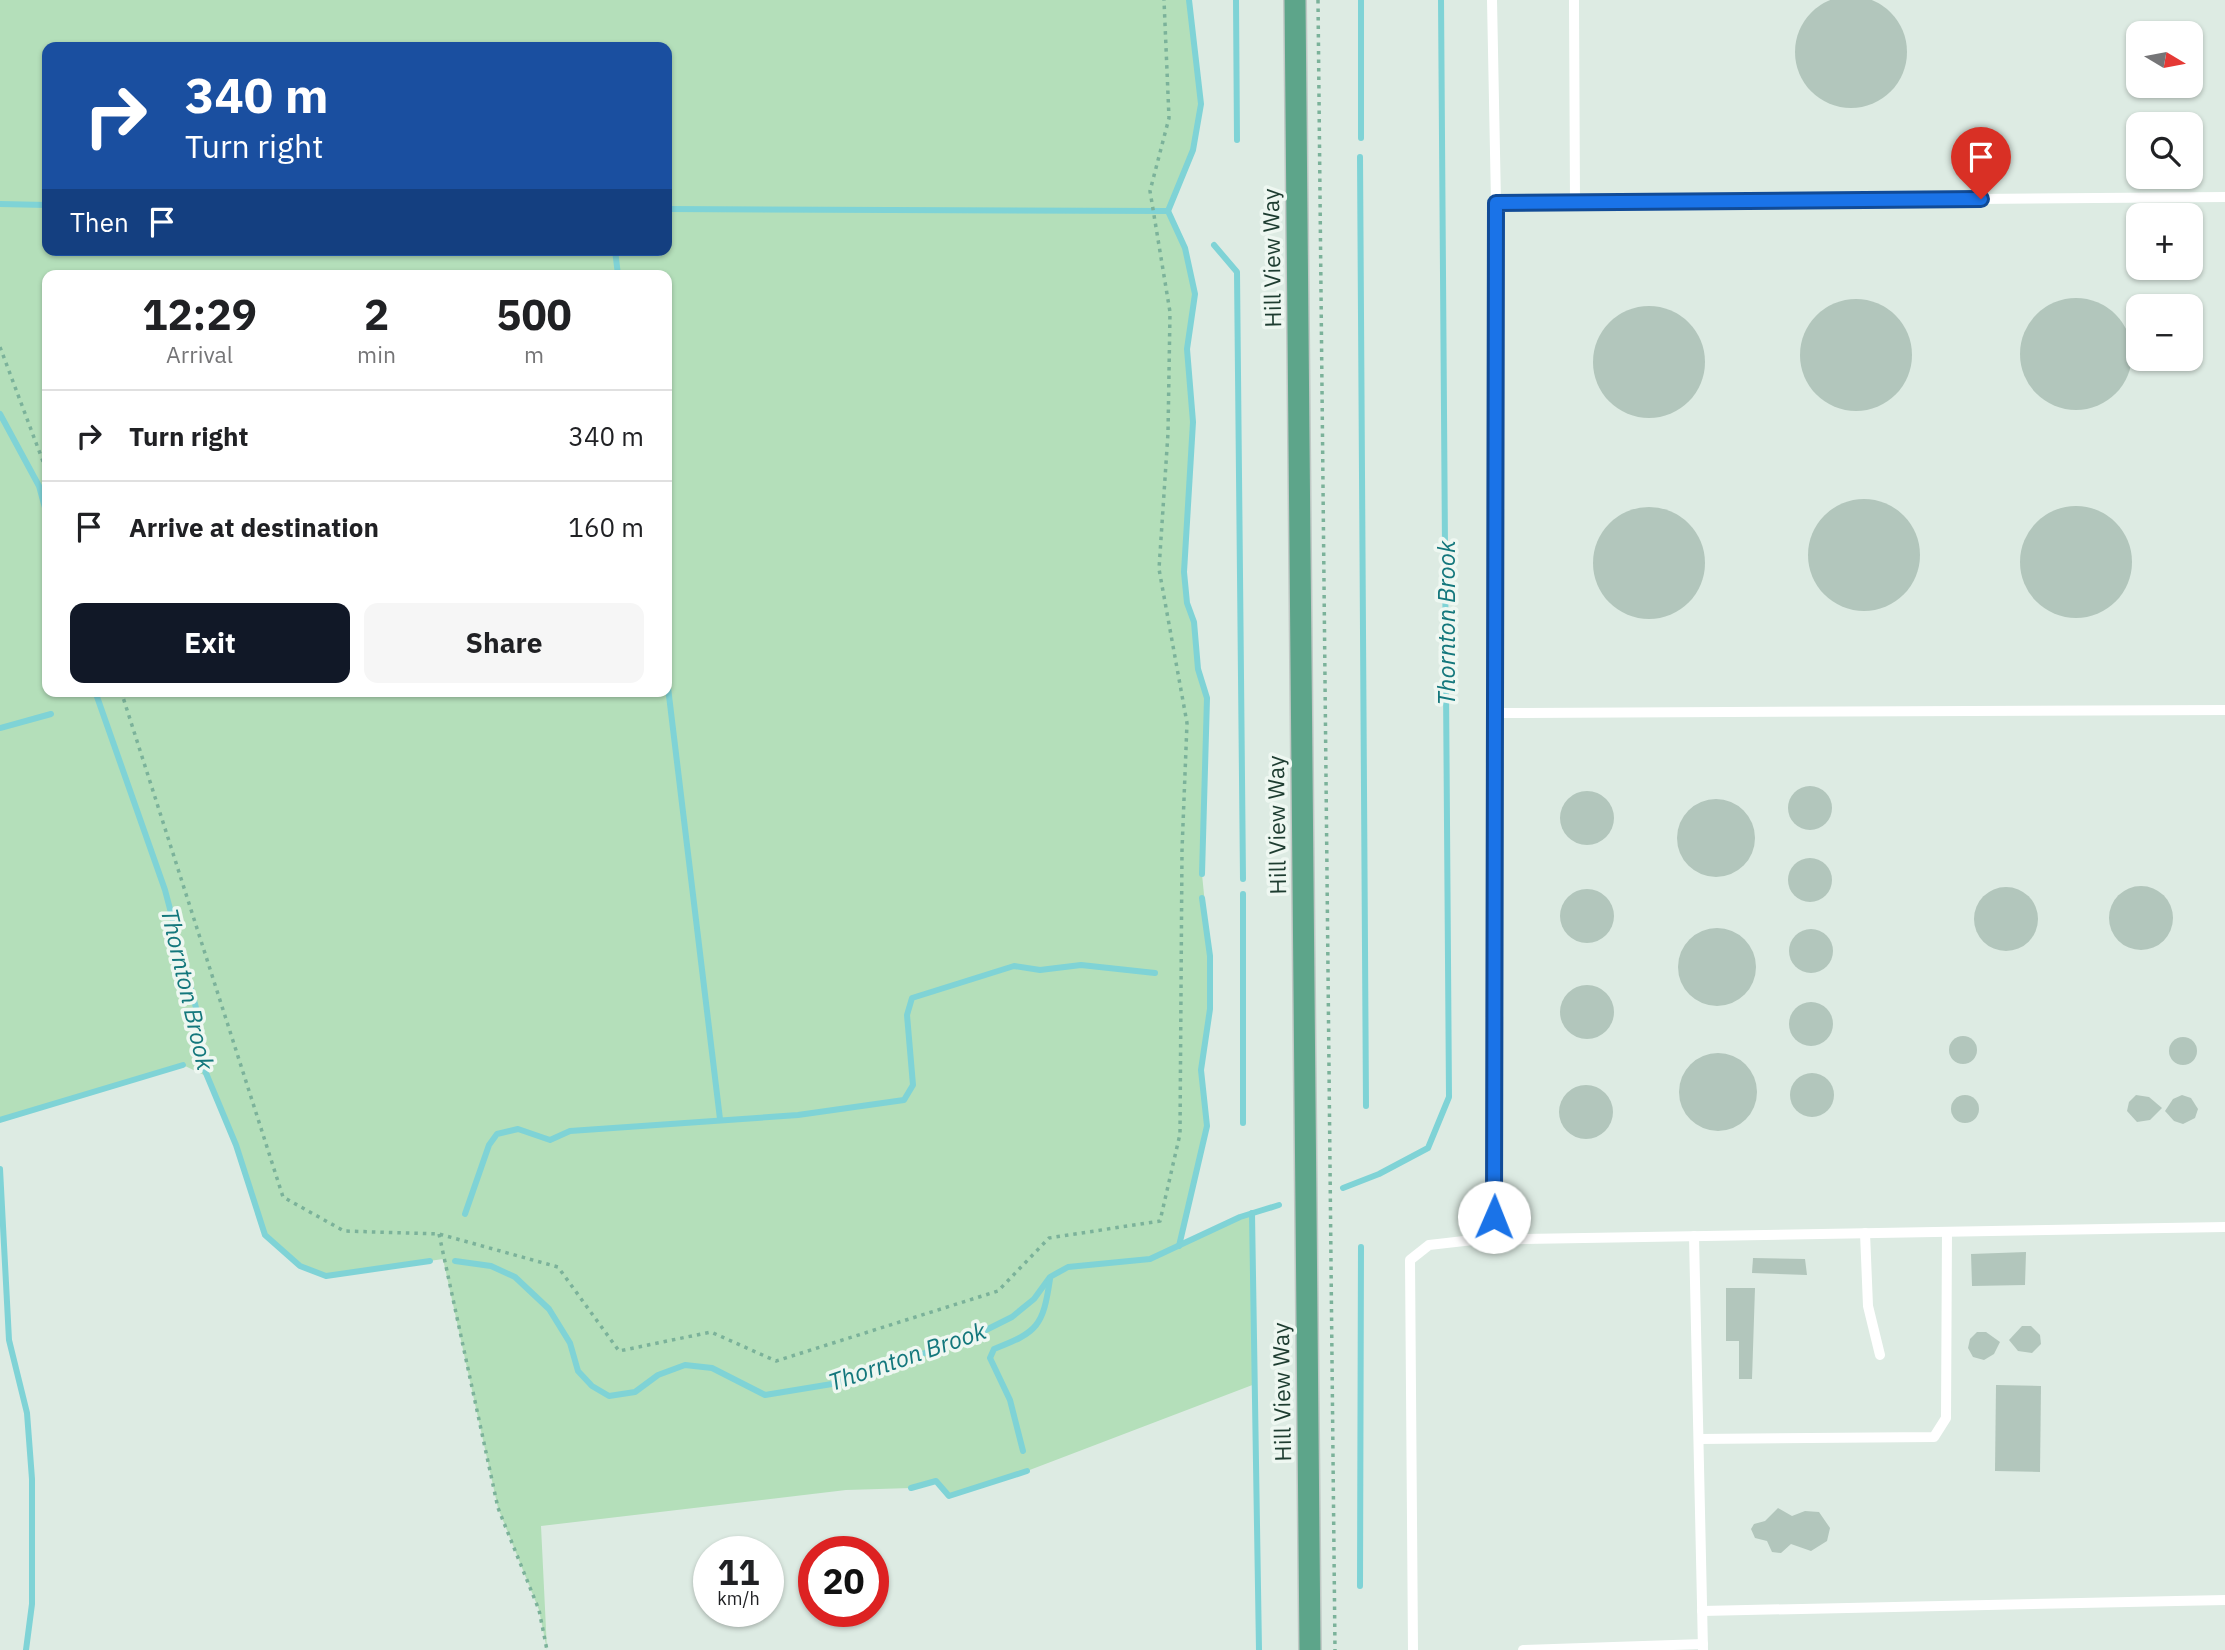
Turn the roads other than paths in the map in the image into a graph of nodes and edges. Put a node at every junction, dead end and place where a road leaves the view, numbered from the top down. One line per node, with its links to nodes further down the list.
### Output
1 (1295, 0): 19 (main road, Hill View Way)
2 (1492, 0): 6 (lane)
3 (1573, 0): 5 (lane)
4 (2225, 197): 5 (lane)
5 (1575, 202): 6 (lane)
6 (1496, 203): 8 (lane)
7 (2225, 710): 8 (lane)
8 (1496, 713): 13 (lane)
9 (2225, 1227): 10 (lane)
10 (1947, 1232): 11 (lane); 15 (lane)
11 (1866, 1233): 12 (lane); 14 (lane)
12 (1695, 1236): 13 (lane); 15 (lane)
13 (1473, 1240): 20 (lane)
14 (1880, 1355)
15 (1699, 1439): 17 (lane)
16 (2225, 1600): 17 (lane)
17 (1702, 1611): 18 (lane)
18 (1703, 1647): 21 (lane)
19 (1310, 1650)
20 (1413, 1650)
21 (1523, 1650)

